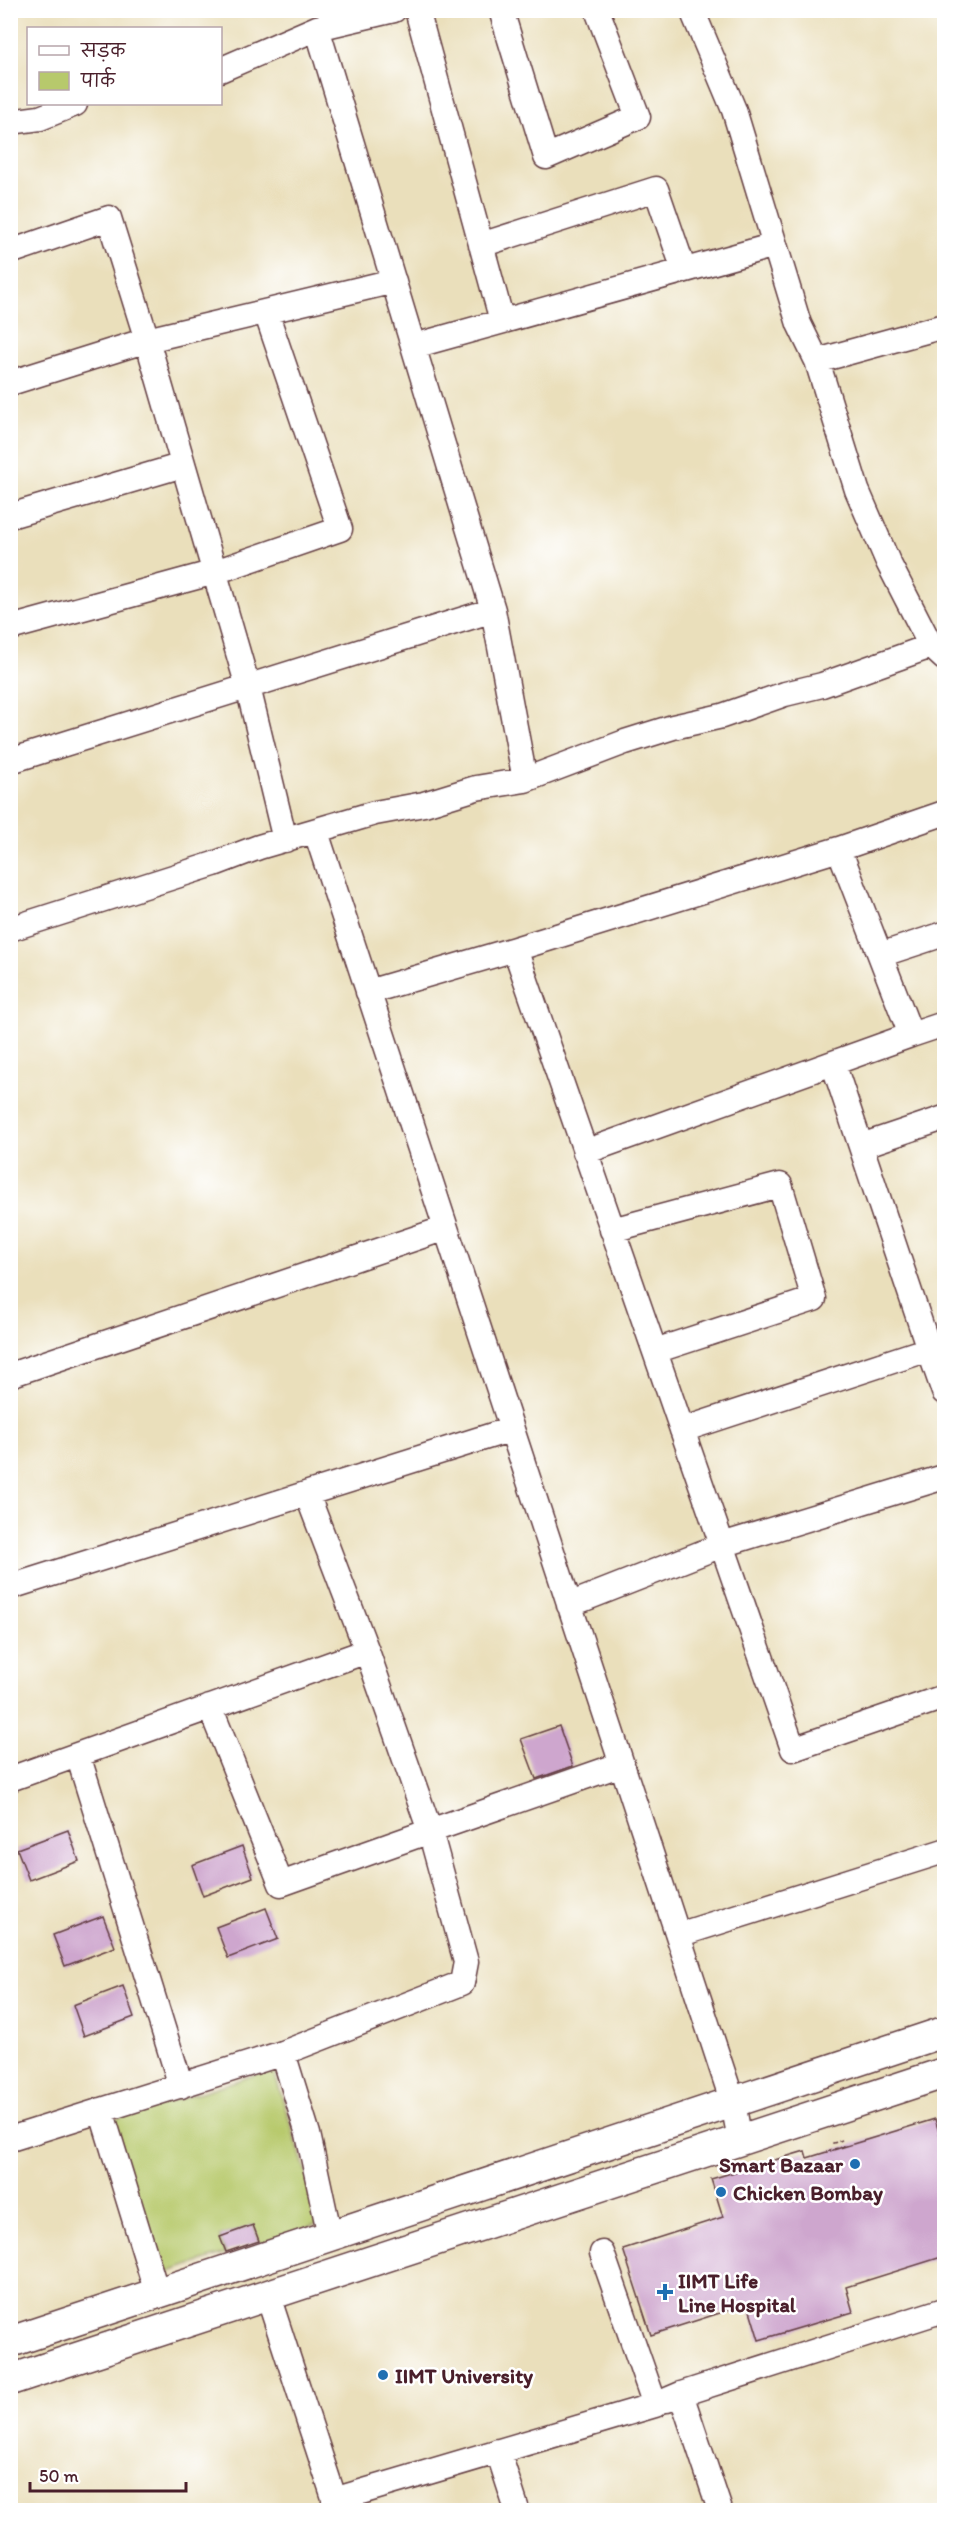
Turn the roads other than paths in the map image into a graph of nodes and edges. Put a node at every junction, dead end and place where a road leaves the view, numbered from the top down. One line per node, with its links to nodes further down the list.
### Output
1 (394, 10): 6 (street)
2 (417, 10): 11 (street)
3 (501, 10): 4 (street)
4 (597, 10)
5 (692, 10): 12 (street)
6 (344, 16): 7 (street)
7 (317, 28): 8 (street); 15 (street)
8 (222, 69)
9 (72, 105): 10 (street)
10 (10, 122)
11 (481, 245): 14 (street); 17 (street)
12 (776, 245): 14 (street); 21 (street)
13 (10, 252): 19 (street)
14 (684, 270): 17 (street)
15 (394, 281): 16 (street); 20 (street)
16 (266, 312): 19 (street); 25 (street)
17 (501, 321): 20 (street)
18 (945, 326): 21 (street)
19 (147, 340): 22 (street); 23 (street)
20 (414, 346): 26 (street)
21 (818, 361): 28 (street)
22 (10, 383)
23 (183, 465): 24 (street); 25 (street)
24 (10, 516)
25 (215, 572): 27 (street); 29 (street)
26 (494, 610): 29 (street); 31 (street)
27 (10, 628)
28 (938, 652): 31 (street)
29 (248, 687): 30 (street); 34 (street)
30 (10, 761)
31 (525, 780): 33 (street)
32 (945, 813): 35 (street)
33 (316, 832): 34 (street); 40 (street)
34 (285, 840): 36 (street)
35 (839, 849): 38 (street); 39 (street)
36 (12, 924)
37 (945, 934): 39 (street)
38 (515, 949): 40 (street); 46 (street)
39 (880, 955): 42 (street)
40 (369, 992): 47 (street)
41 (945, 1024): 42 (street)
42 (911, 1035): 43 (street)
43 (833, 1063): 45 (street); 46 (street)
44 (945, 1118): 45 (street)
45 (861, 1146): 49 (street)
46 (585, 1152): 48 (street)
47 (446, 1228): 51 (street); 53 (street)
48 (612, 1230): 50 (street); 50 (street)
49 (937, 1347): 52 (street); 54 (street)
50 (655, 1351): 54 (street)
51 (10, 1375)
52 (945, 1392)
53 (512, 1429): 56 (street); 59 (street)
54 (682, 1430): 57 (street)
55 (945, 1477): 57 (street)
56 (307, 1494): 58 (street); 60 (street)
57 (722, 1545): 59 (street); 61 (street)
58 (10, 1587)
59 (569, 1605): 64 (street)
60 (367, 1651): 62 (street); 66 (street)
61 (945, 1697)
62 (210, 1707): 63 (street); 66 (street)
63 (78, 1755): 65 (street); 72 (street)
64 (622, 1764): 66 (street); 68 (street)
65 (10, 1779)
66 (430, 1831): 70 (street)
67 (945, 1851): 68 (street)
68 (678, 1935): 73 (street)
69 (943, 2037): 73 (street)
70 (283, 2053): 72 (street); 77 (street)
71 (945, 2073): 76 (street)
72 (181, 2085): 74 (street)
73 (733, 2103): 76 (street); 77 (street)
74 (101, 2110): 75 (street); 79 (street)
75 (10, 2139)
76 (740, 2140): 80 (street)
77 (330, 2236): 79 (street)
78 (602, 2253): 85 (street)
79 (157, 2293): 82 (street)
80 (268, 2296): 83 (street); 87 (street)
81 (945, 2310): 84 (street)
82 (10, 2342)
83 (10, 2380)
84 (681, 2394): 85 (street); 89 (street)
85 (655, 2405): 86 (street)
86 (498, 2451): 87 (street); 88 (street)
87 (336, 2505)
88 (517, 2511)
89 (720, 2511)

